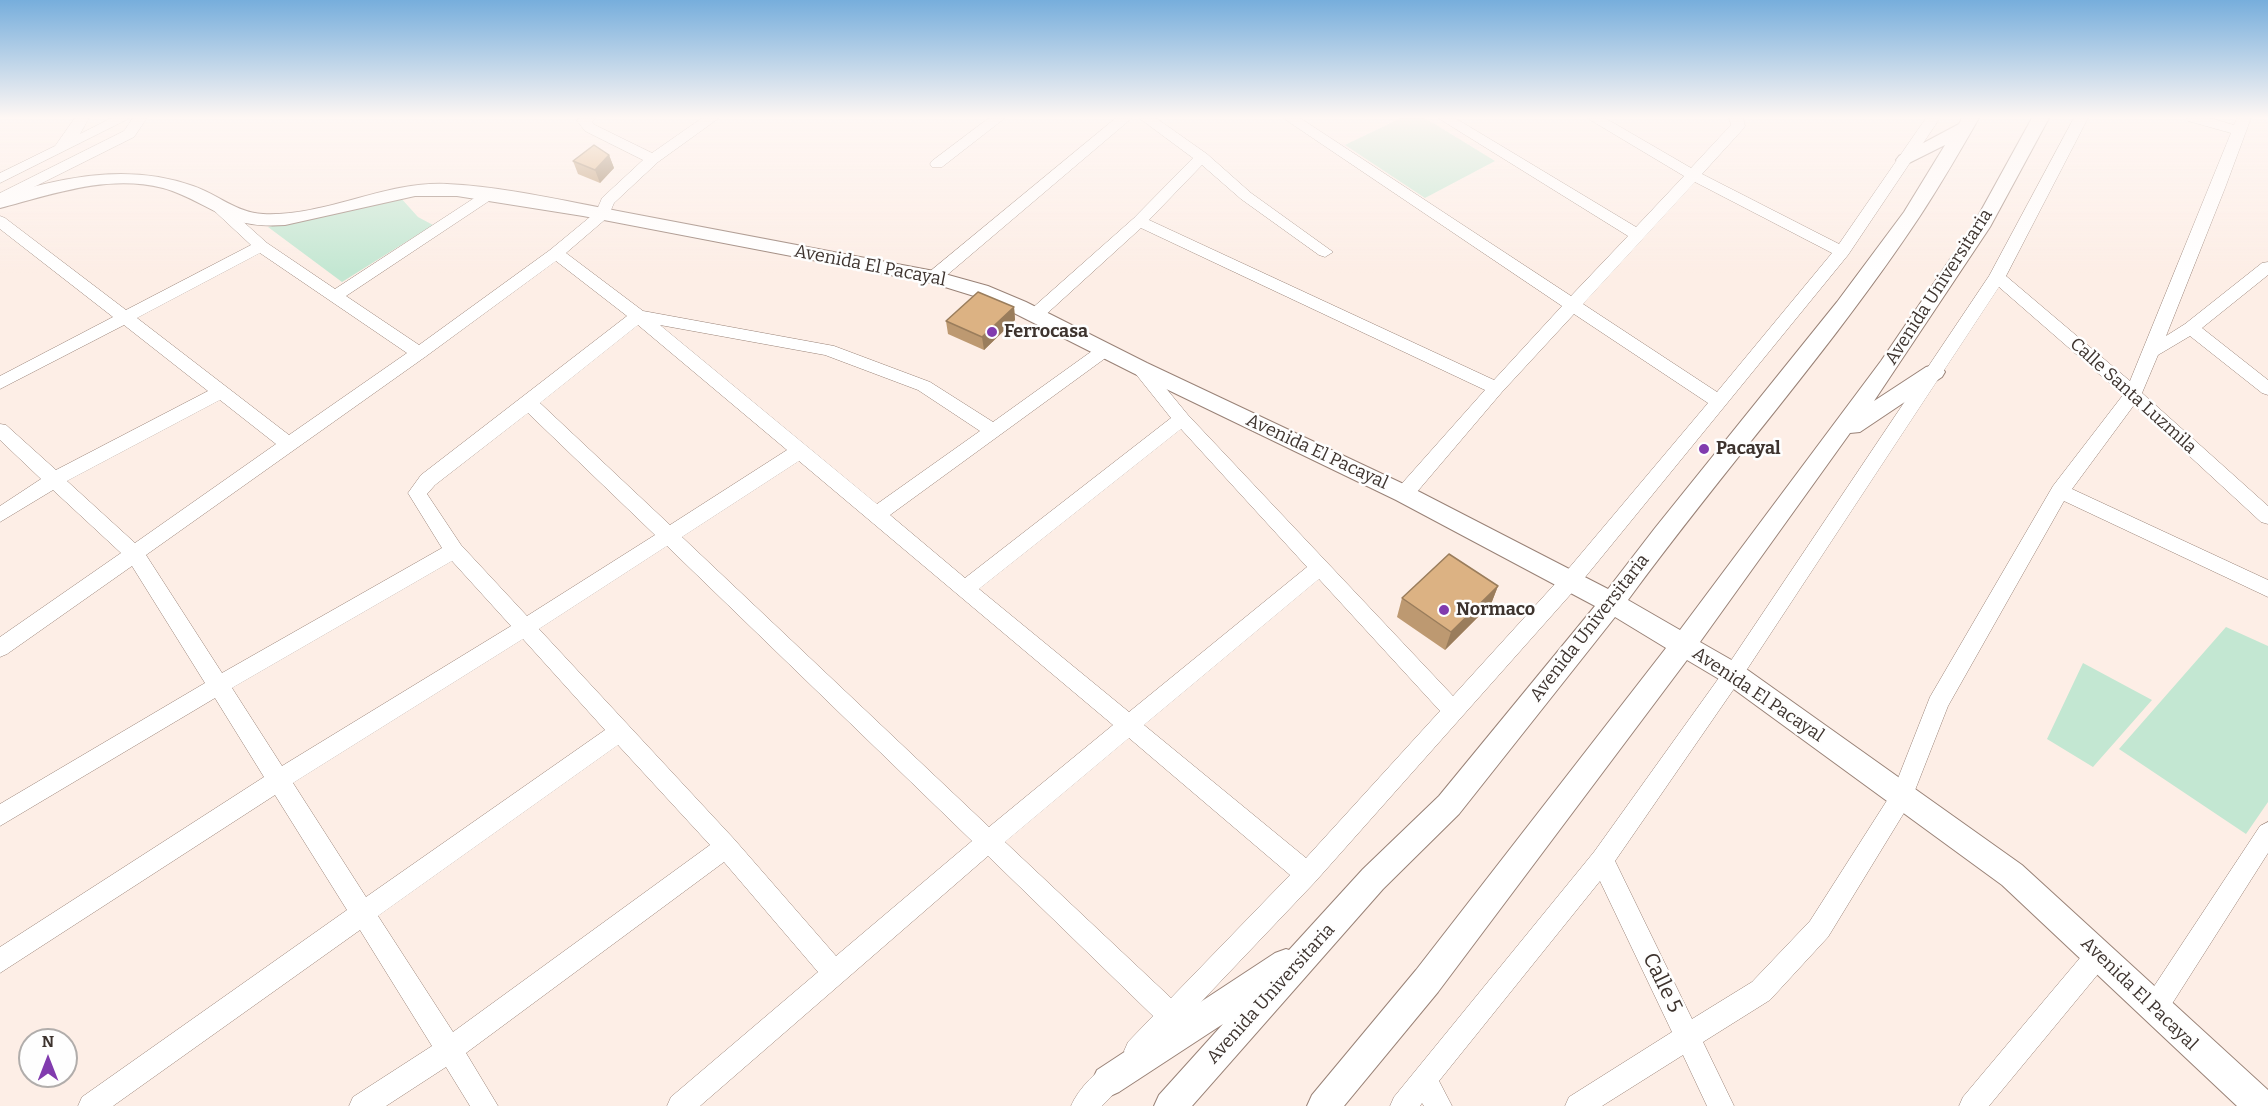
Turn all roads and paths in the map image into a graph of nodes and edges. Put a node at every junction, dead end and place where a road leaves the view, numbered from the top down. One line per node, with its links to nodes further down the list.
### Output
1 (20, 170): 17 (street)
2 (54, 170): 19 (street)
3 (641, 170): 21 (street)
4 (1063, 170): 31 (street)
5 (1190, 170): 23 (street)
6 (1216, 170): 27 (street)
7 (1367, 170): 33 (street)
8 (1529, 170): 24 (street)
9 (1685, 170): 16 (street)
10 (1699, 170): 16 (street)
11 (1898, 170): 28 (street)
12 (1940, 170): 69 (street, Avenida Universitaria)
13 (2013, 170): 53 (street, Avenida Universitaria)
14 (2054, 170): 30 (street)
15 (2224, 170): 39 (street)
16 (1694, 175): 24 (street); 28 (street)
17 (0, 179)
18 (490, 194): 20 (street, Avenida El Pacayal); 21 (street, Avenida El Pacayal); 32 (street)
19 (0, 201): 20 (street, Avenida El Pacayal)
20 (214, 203): 25 (street)
21 (603, 214): 26 (street); 31 (street, Avenida El Pacayal)
22 (0, 221): 36 (street)
23 (1139, 221): 34 (street); 44 (street)
24 (1637, 236): 33 (street)
25 (261, 246): 32 (street); 36 (street)
26 (556, 252): 35 (street); 40 (street)
27 (1325, 252)
28 (1842, 252): 48 (street)
29 (2268, 267): 37 (street)
30 (1997, 276): 42 (street); 47 (street, Calle Santa Luzmila)
31 (934, 277): 34 (street, Avenida El Pacayal)
32 (335, 296): 40 (street)
33 (1572, 306): 44 (street); 48 (street)
34 (1035, 315): 38 (street, Avenida El Pacayal)
35 (638, 316): 49 (street); 52 (street); 55 (street)
36 (125, 317): 43 (street); 46 (street)
37 (2191, 328): 39 (street); 45 (street)
38 (1105, 350): 41 (street, Avenida El Pacayal); 52 (street)
39 (2152, 351): 47 (street)
40 (419, 353): 54 (street)
41 (1140, 368): 50 (street); 58 (street, Avenida El Pacayal)
42 (1934, 372): 53 (street); 73 (street)
43 (0, 383)
44 (1496, 388): 58 (street)
45 (2268, 389)
46 (221, 392): 54 (street); 56 (street)
47 (2133, 394): 57 (street); 61 (street, Calle Santa Luzmila)
48 (1718, 401): 66 (street)
49 (529, 403): 62 (street); 63 (street)
50 (1182, 419): 65 (street); 67 (street)
51 (0, 430): 56 (street)
52 (994, 431): 60 (street)
53 (1837, 435): 71 (street, Avenida Universitaria)
54 (288, 444): 64 (street)
55 (800, 451): 60 (street); 62 (street)
56 (55, 479): 59 (street); 64 (street)
57 (2060, 491): 68 (street); 79 (street)
58 (1404, 494): 66 (street, Avenida El Pacayal)
59 (0, 515)
60 (876, 515): 67 (street)
61 (2268, 517)
62 (668, 536): 70 (street); 82 (street)
63 (454, 550): 70 (street); 74 (street)
64 (134, 553): 72 (street); 74 (street)
65 (1320, 567): 75 (street); 76 (street)
66 (1571, 580): 69 (street, Avenida El Pacayal); 75 (street)
67 (965, 589): 76 (street)
68 (2268, 589)
69 (1612, 603): 71 (street, Avenida El Pacayal); 87 (street, Avenida Universitaria)
70 (523, 629): 77 (street); 78 (street)
71 (1683, 645): 73 (street, Avenida El Pacayal); 104 (street, Avenida Universitaria)
72 (0, 648)
73 (1733, 674): 79 (street, Avenida El Pacayal); 84 (street)
74 (219, 685): 78 (street); 80 (street)
75 (1454, 712): 85 (street)
76 (1128, 726): 82 (street); 85 (street)
77 (619, 732): 83 (street); 86 (street)
78 (279, 780): 86 (street); 89 (street)
79 (1902, 796): 88 (street, Avenida El Pacayal); 93 (street)
80 (0, 816)
81 (2268, 833): 91 (street)
82 (989, 841): 90 (street); 92 (street)
83 (726, 847): 90 (street); 94 (street)
84 (1602, 860): 93 (street, Calle 5); 95 (street)
85 (1307, 874): 92 (street)
86 (364, 913): 94 (street); 98 (street)
87 (1315, 944): 96 (street); 103 (street, Avenida Universitaria)
88 (2099, 954): 91 (street, Avenida El Pacayal); 109 (street)
89 (0, 961)
90 (835, 973): 101 (street)
91 (2154, 1009): 97 (street, Avenida El Pacayal)
92 (1171, 1015): 96 (street)
93 (1687, 1036): 107 (street); 108 (street, Calle 5)
94 (451, 1049): 99 (street); 100 (street)
95 (1424, 1080): 105 (street); 106 (street)
96 (1108, 1081): 102 (street)
97 (2253, 1103)
98 (92, 1106)
99 (362, 1106)
100 (485, 1106)
101 (680, 1106)
102 (1084, 1106)
103 (1170, 1106)
104 (1323, 1106)
105 (1403, 1106)
106 (1439, 1106)
107 (1578, 1106)
108 (1721, 1106)
109 (1972, 1106)

